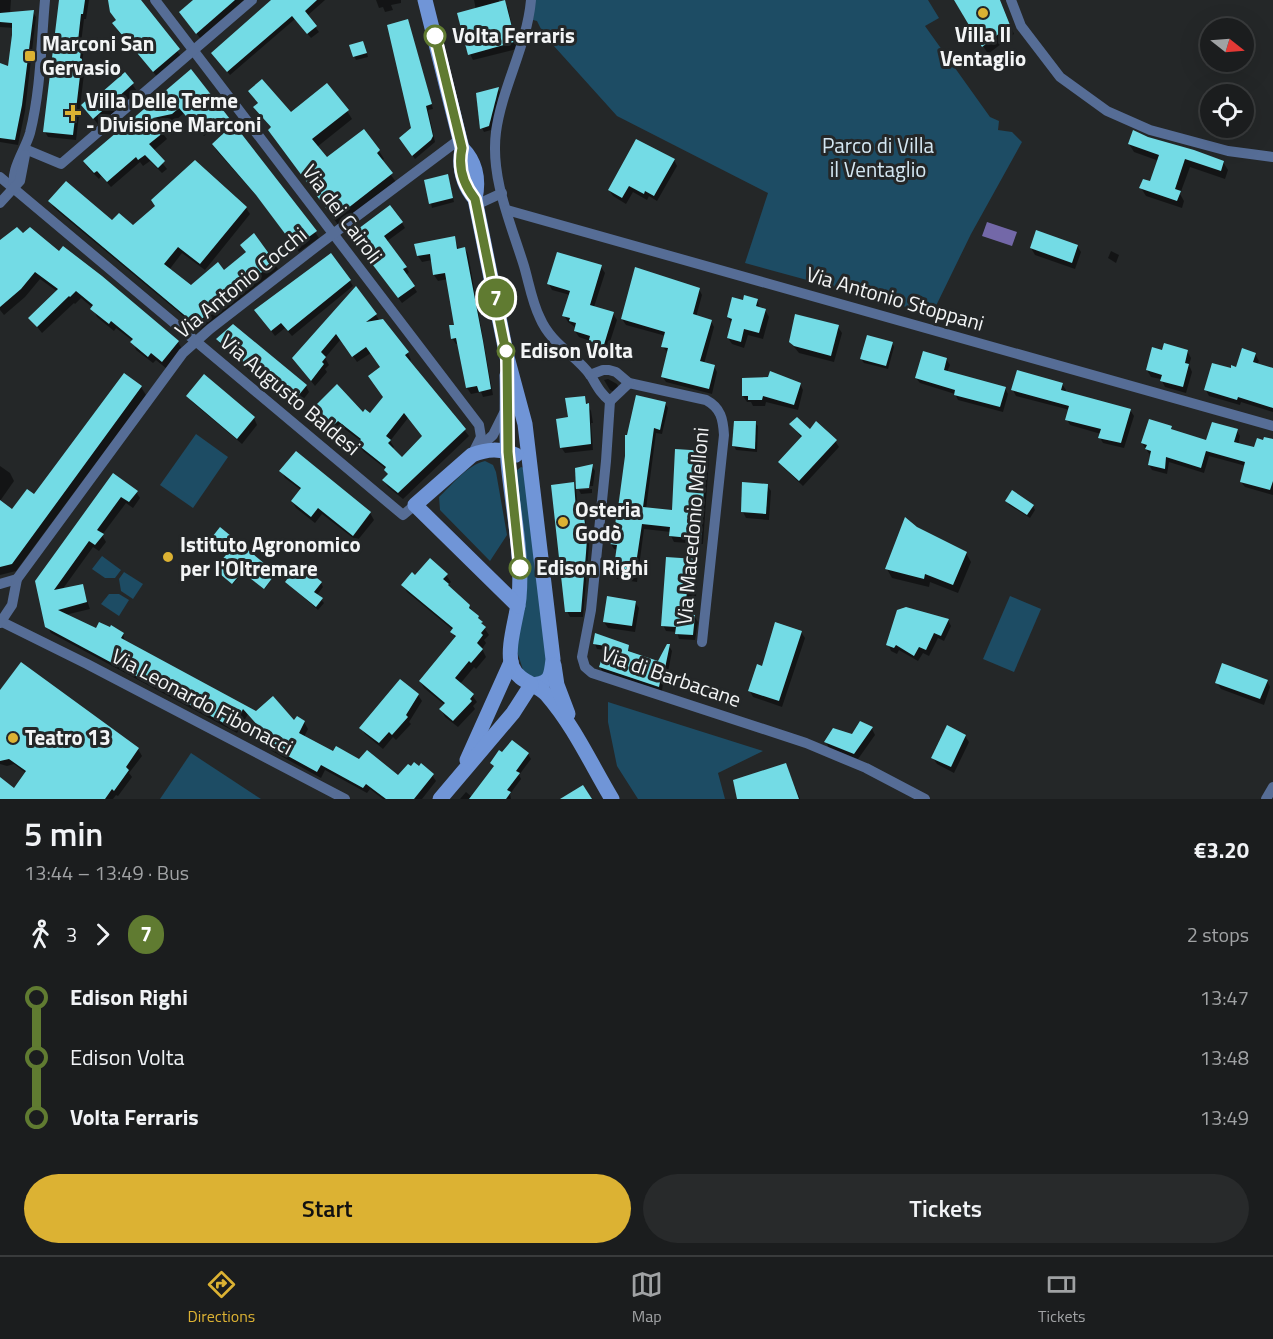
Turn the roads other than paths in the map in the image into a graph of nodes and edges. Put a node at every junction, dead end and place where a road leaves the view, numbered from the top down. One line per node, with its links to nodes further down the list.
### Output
1 (45, 0): 9 (street)
2 (155, 0): 7 (street, Via dei Cairoli)
3 (252, 0): 7 (street)
4 (425, 0): 8 (main road)
5 (531, 0): 13 (street)
6 (1011, 0): 10 (street)
7 (193, 50): 9 (street); 17 (street, Via dei Cairoli)
8 (461, 143): 14 (main road); 17 (street, Via Antonio Cocchi)
9 (26, 149): 12 (street)
10 (1273, 157)
11 (0, 177): 12 (street, Via Augusto Baldesi)
12 (15, 189): 15 (street); 18 (street, Via Augusto Baldesi)
13 (502, 193): 14 (street); 16 (street)
14 (475, 202): 21 (main road)
15 (0, 203)
16 (507, 210): 19 (street); 23 (street, Via Antonio Stoppani)
17 (332, 234): 18 (street, Via Antonio Cocchi); 25 (street, Via dei Cairoli)
18 (196, 341): 27 (street, Via Augusto Baldesi); 28 (street, Via Antonio Cocchi)
19 (590, 375): 20 (street, Via Macedonio Melloni); 22 (street)
20 (630, 383): 22 (street); 32 (street, Via Macedonio Melloni)
21 (514, 399): 24 (main road); 25 (street); 26 (main road)
22 (610, 401): 42 (street, Via di Barbacane)
23 (1273, 426)
24 (508, 452): 25 (main road); 26 (main road); 30 (main road)
25 (471, 455): 27 (main road)
26 (531, 470): 33 (main road)
27 (415, 505): 30 (main road)
28 (17, 579): 29 (street); 31 (street)
29 (0, 584)
30 (518, 606): 34 (main road)
31 (1, 622): 39 (street, Via Leonardo Fibonacci)
32 (702, 642)
33 (553, 659): 35 (main road); 36 (main road)
34 (511, 662): 35 (main road); 37 (main road)
35 (531, 685): 36 (main road); 37 (main road)
36 (576, 734): 41 (main road)
37 (462, 771): 40 (main road)
38 (1273, 787): 43 (street)
39 (345, 799)
40 (440, 799)
41 (612, 799)
42 (925, 799)
43 (1266, 799)

